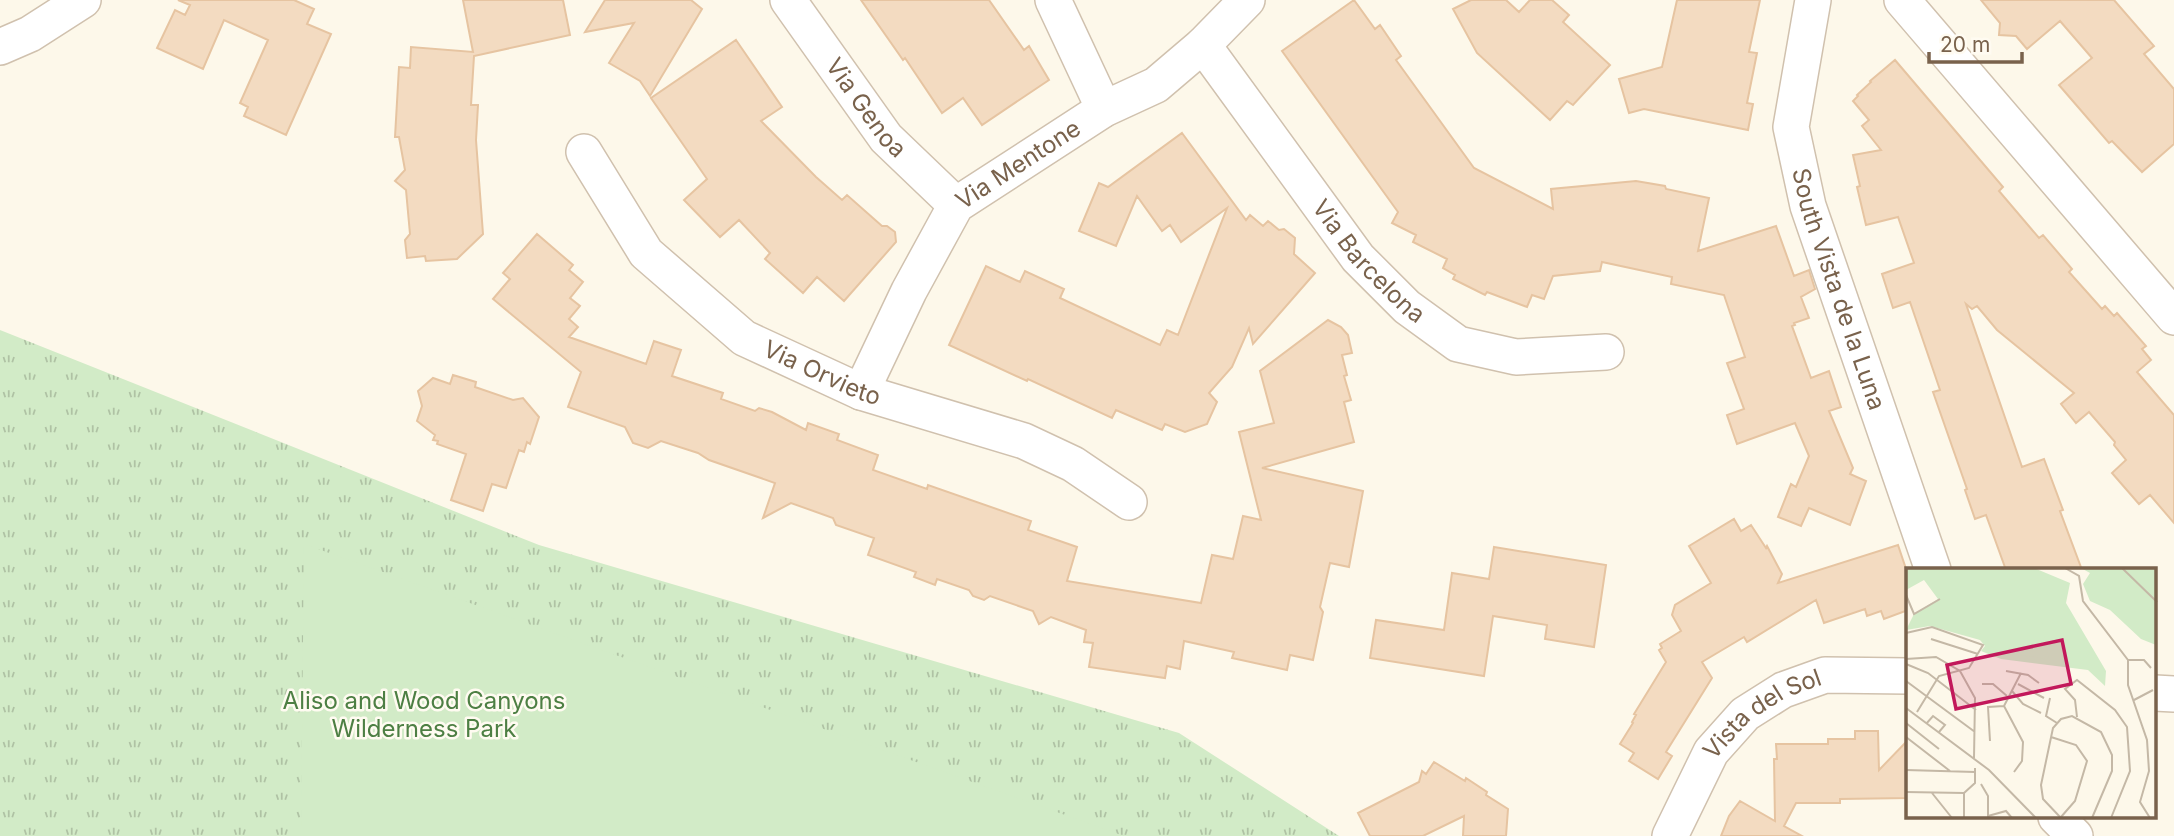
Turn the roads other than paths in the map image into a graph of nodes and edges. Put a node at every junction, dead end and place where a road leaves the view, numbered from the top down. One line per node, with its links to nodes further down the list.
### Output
1 (83, 0): 8 (street)
2 (788, 0): 11 (street, Via Genoa)
3 (1053, 0): 9 (street)
4 (1247, 0): 7 (street, Via Mentone)
5 (1812, 0): 16 (street, South Vista de la Luna)
6 (1902, 0): 12 (street)
7 (1203, 45): 9 (street, Via Mentone); 13 (street, Via Barcelona)
8 (0, 47)
9 (1104, 109): 11 (street, Via Mentone)
10 (584, 152): 14 (street, Via Orvieto)
11 (956, 205): 14 (street, Via Mentone)
12 (2174, 317)
13 (1606, 352)
14 (861, 392): 15 (street, Via Orvieto)
15 (1129, 502)
16 (1932, 568)
17 (1906, 676): 21 (street, Vista del Sol)
18 (2156, 693): 19 (street)
19 (2174, 694)
20 (2057, 818): 22 (street)
21 (1670, 836)
22 (2075, 836)

